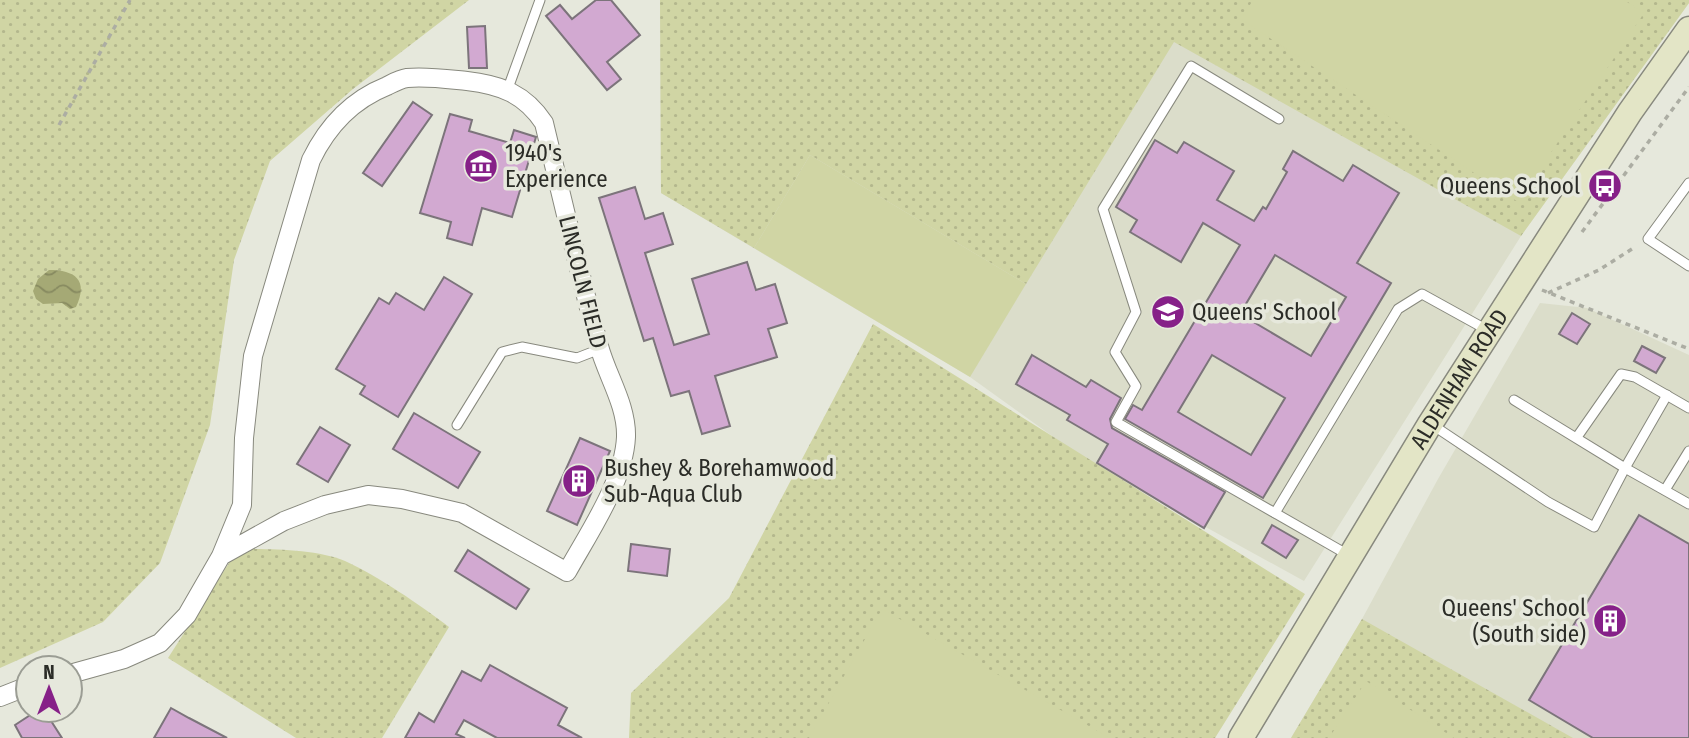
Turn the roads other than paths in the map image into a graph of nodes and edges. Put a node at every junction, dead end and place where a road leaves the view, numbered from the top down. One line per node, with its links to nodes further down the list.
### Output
1 (540, 0): 3 (lane)
2 (1689, 29): 7 (main road, ALDENHAM ROAD)
3 (507, 91): 8 (street, LINCOLN FIELD); 20 (street, LINCOLN FIELD)
4 (1279, 119): 19 (lane)
5 (1689, 183): 6 (lane)
6 (1689, 266)
7 (1491, 332): 12 (main road, ALDENHAM ROAD); 19 (lane)
8 (600, 349): 13 (lane); 20 (street, LINCOLN FIELD)
9 (1667, 395): 11 (lane); 14 (lane); 16 (lane)
10 (1514, 400): 14 (lane)
11 (1689, 408)
12 (1430, 424): 16 (lane); 21 (main road, ALDENHAM ROAD)
13 (457, 425)
14 (1577, 437): 16 (lane)
15 (1689, 451): 17 (lane)
16 (1625, 468): 17 (lane)
17 (1665, 490): 18 (lane)
18 (1689, 504)
19 (1275, 513): 21 (lane)
20 (221, 556): 22 (street, LINCOLN FIELD)
21 (1351, 557): 23 (main road, ALDENHAM ROAD)
22 (84, 670)
23 (1241, 738)

